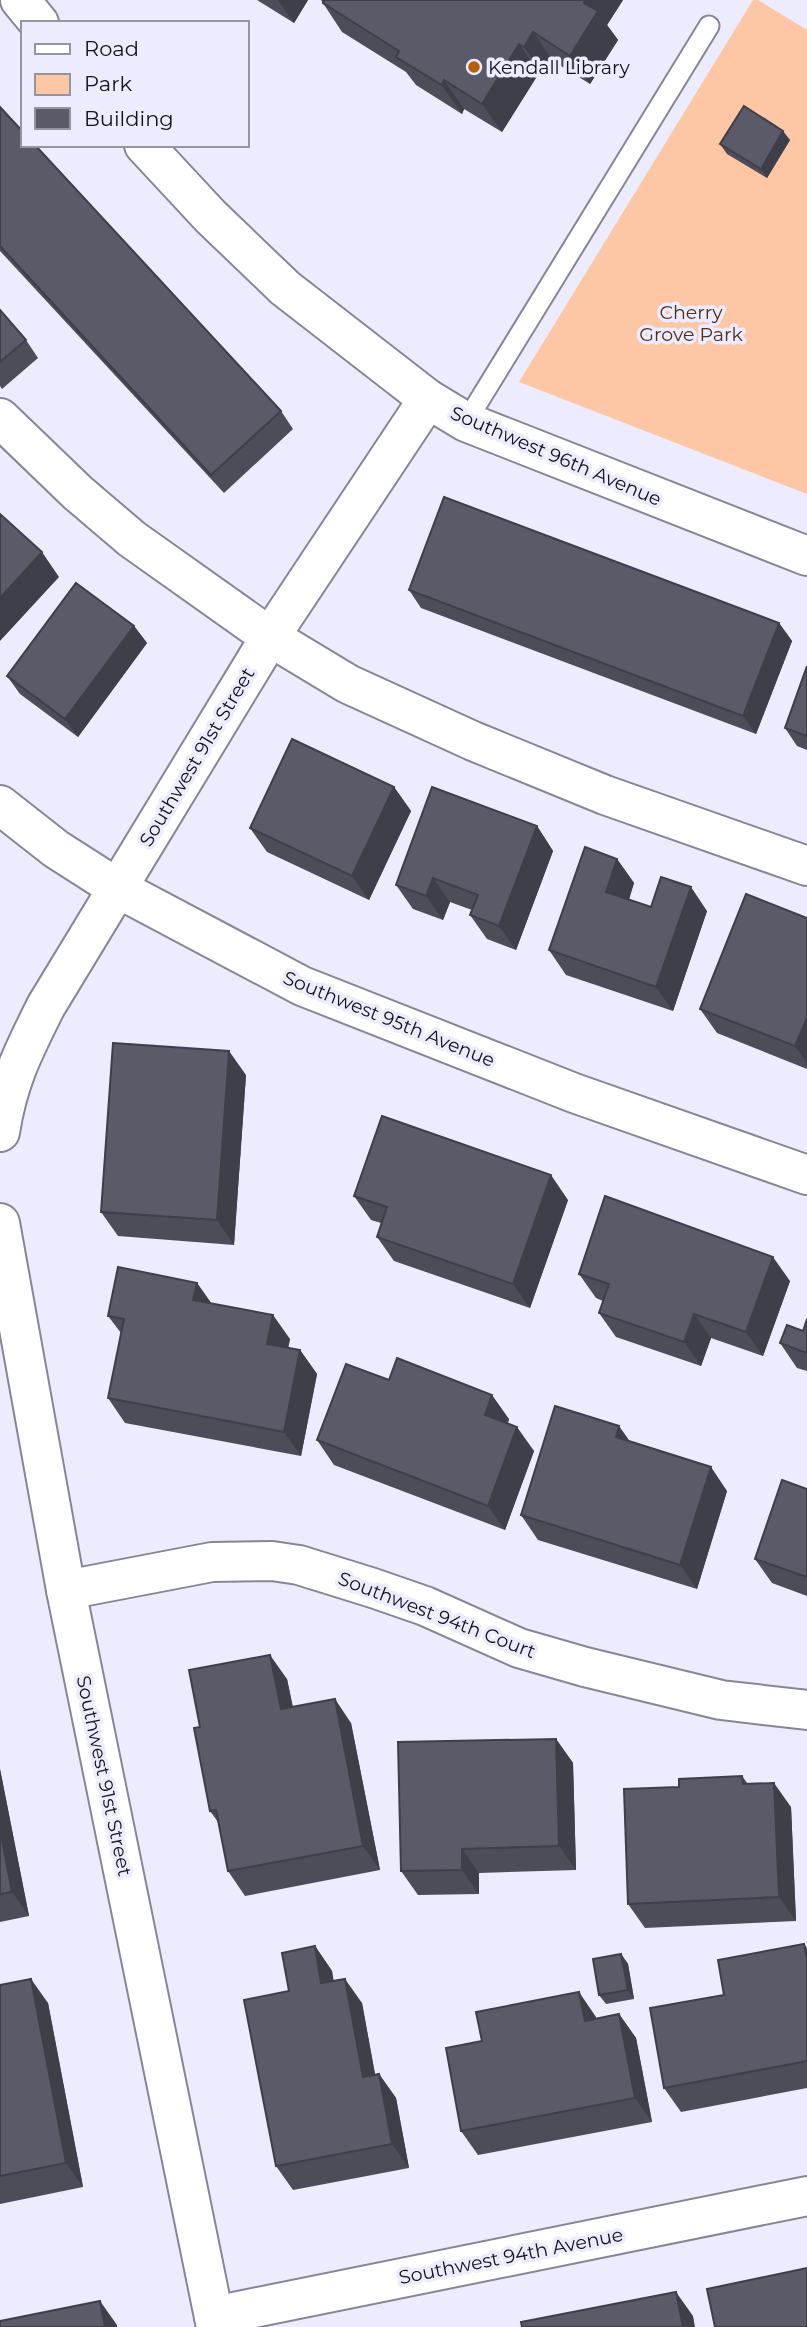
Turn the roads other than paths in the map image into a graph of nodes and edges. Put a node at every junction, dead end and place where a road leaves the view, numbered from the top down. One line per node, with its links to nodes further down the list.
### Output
1 (20, 0): 2 (street)
2 (37, 21)
3 (709, 26): 7 (lane)
4 (146, 147): 5 (street, Southwest 96th Avenue)
5 (428, 399): 7 (street, Southwest 96th Avenue); 9 (street, Southwest 91st Street)
6 (0, 418): 9 (street)
7 (466, 422): 8 (street, Southwest 96th Avenue)
8 (807, 556)
9 (270, 637): 11 (street); 12 (street, Southwest 91st Street)
10 (0, 805): 12 (street, Southwest 95th Avenue)
11 (807, 866)
12 (117, 888): 13 (street, Southwest 91st Street); 14 (street, Southwest 95th Avenue)
13 (0, 1132)
14 (807, 1175)
15 (0, 1223): 16 (street, Southwest 91st Street)
16 (66, 1590): 17 (street, Southwest 94th Court); 19 (street, Southwest 91st Street)
17 (807, 1710)
18 (807, 2196): 19 (street, Southwest 94th Avenue)
19 (215, 2321)

